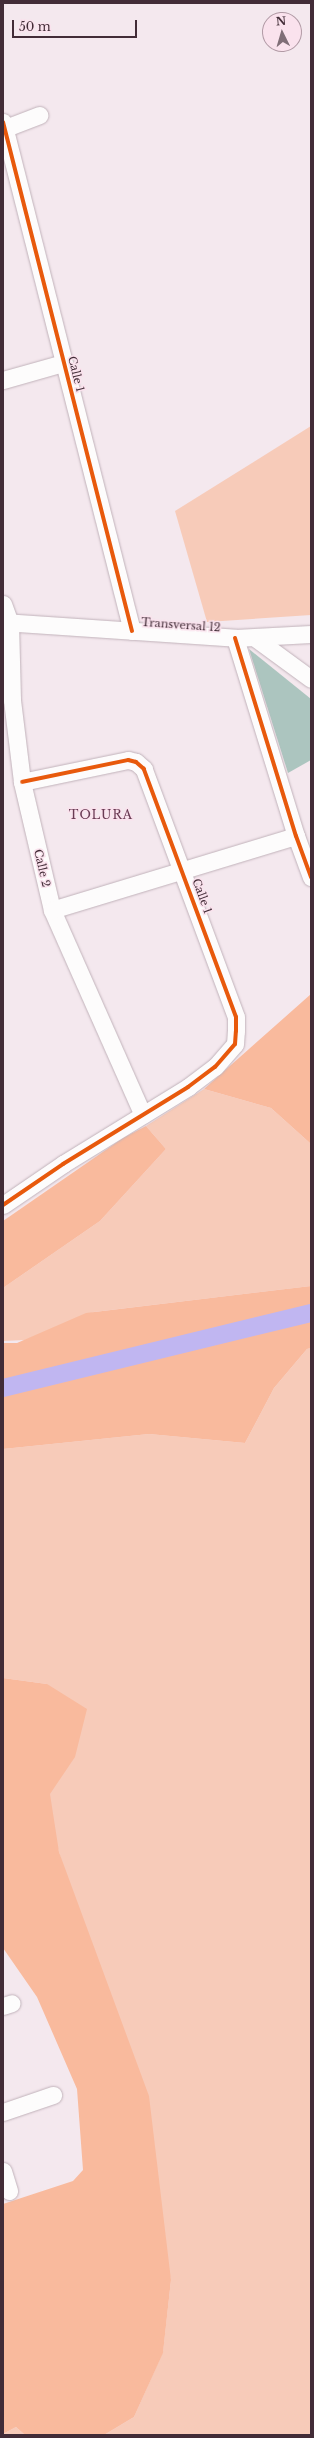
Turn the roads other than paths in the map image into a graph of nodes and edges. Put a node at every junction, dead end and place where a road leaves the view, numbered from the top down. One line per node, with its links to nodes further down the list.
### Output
1 (39, 114): 2 (street)
2 (4, 126): 3 (street, Calle 1)
3 (63, 363): 4 (street); 7 (street, Calle 1)
4 (3, 380)
5 (3, 604): 6 (street, Calle 2)
6 (6, 623): 7 (street, Transversal 12); 11 (street, Calle 2)
7 (132, 631): 9 (street, Transversal 12)
8 (311, 634): 10 (street, Transversal 12)
9 (235, 638): 10 (street, Transversal 12); 15 (street)
10 (255, 638): 12 (street)
11 (6, 650): 13 (street, Calle 2)
12 (311, 679)
13 (8, 702): 14 (street, Calle 2)
14 (22, 782): 16 (street, Calle 1); 18 (street, Calle 2)
15 (296, 836): 16 (street); 17 (street)
16 (183, 871): 18 (street); 19 (street, Calle 1)
17 (311, 877)
18 (52, 910): 19 (street, Calle 2)
19 (143, 1115): 20 (street)
20 (3, 1205)
21 (52, 2095): 22 (street)
22 (3, 2112)
23 (3, 2171): 24 (street)
24 (9, 2191)

